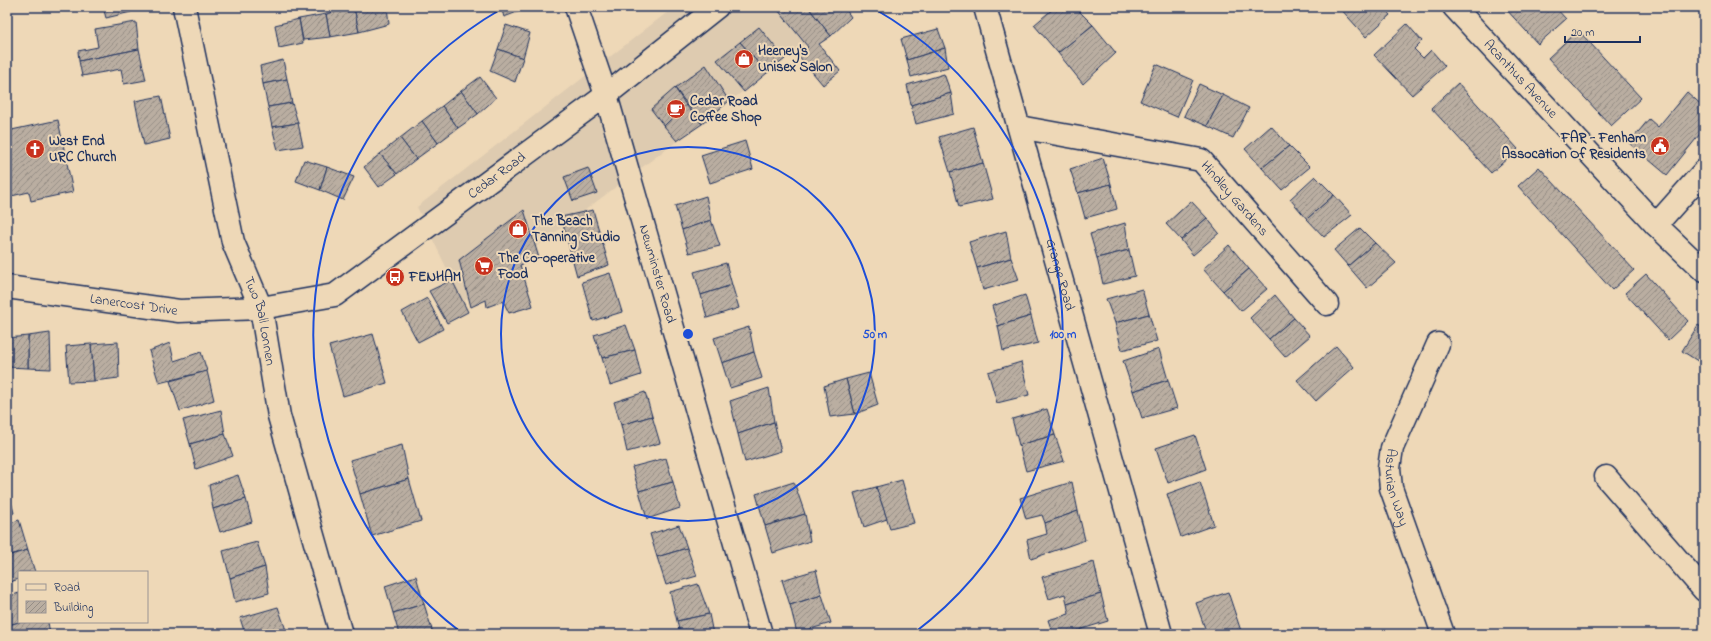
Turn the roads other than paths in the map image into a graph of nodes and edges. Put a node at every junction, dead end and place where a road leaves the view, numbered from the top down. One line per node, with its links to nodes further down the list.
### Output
1 (184, 7): 13 (street, Two Ball Lonnen)
2 (576, 7): 6 (street, Newminster Road)
3 (717, 7): 6 (street, Cedar Road)
4 (985, 7): 7 (street, Grange Road)
5 (1454, 7): 9 (street, Acanthus Avenue)
6 (606, 95): 13 (street, Cedar Road); 18 (street, Newminster Road)
7 (1019, 127): 12 (street, Hindley Gardens); 19 (street, Grange Road)
8 (1704, 171): 9 (street)
9 (1656, 225): 10 (street, Acanthus Avenue)
10 (1704, 271)
11 (7, 287): 13 (street, Lanercost Drive)
12 (1327, 304)
13 (261, 308): 17 (street, Two Ball Lonnen)
14 (1438, 344): 20 (street, Asturian Way)
15 (1606, 477): 16 (street)
16 (1704, 590)
17 (341, 634)
18 (761, 634)
19 (1160, 634)
20 (1442, 634)

